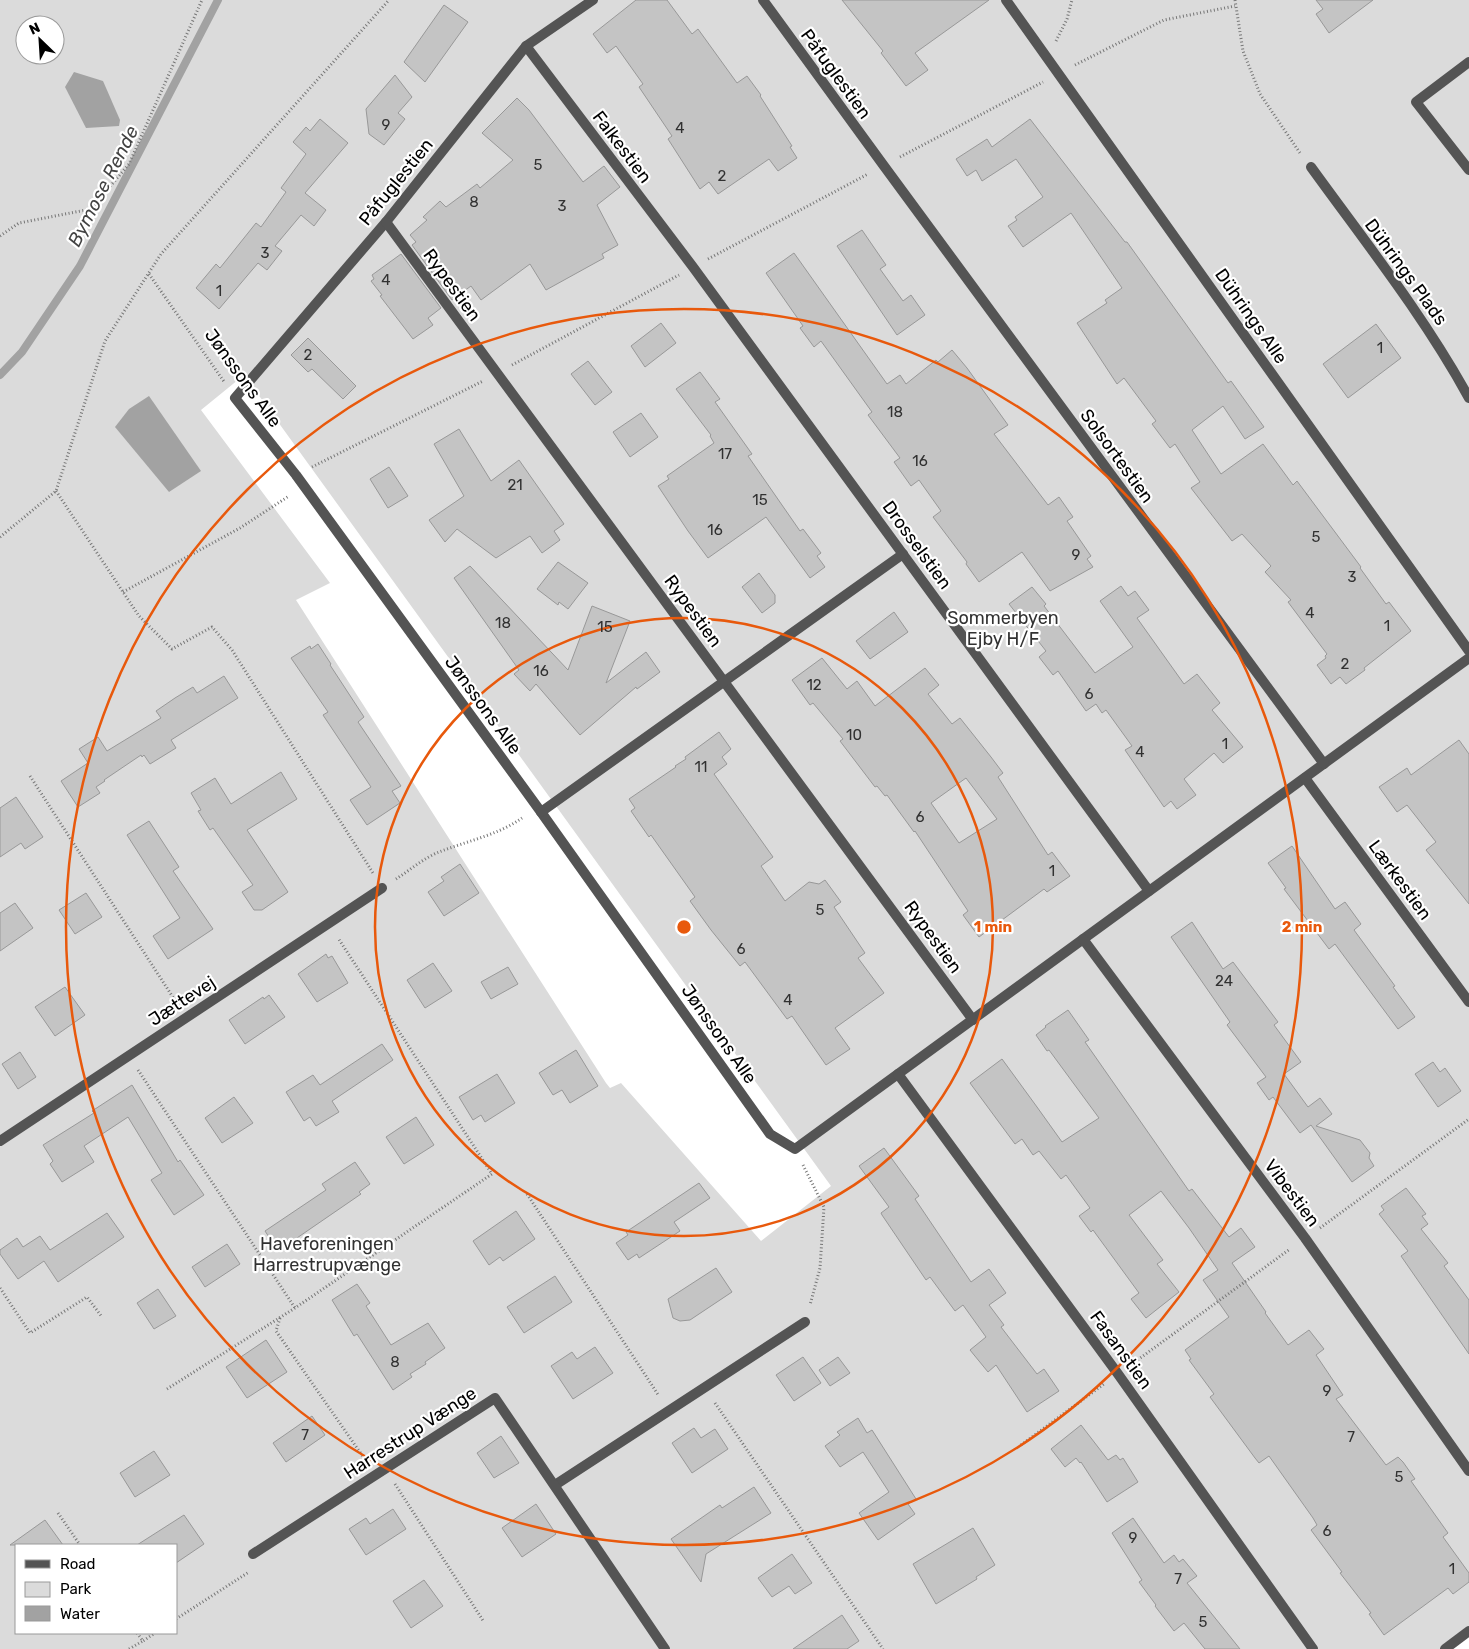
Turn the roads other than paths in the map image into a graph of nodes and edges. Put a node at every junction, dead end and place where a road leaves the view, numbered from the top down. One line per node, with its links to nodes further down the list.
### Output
1 (593, 0): 4 (street, Påfuglestien)
2 (763, 0): 6 (street, Påfuglestien)
3 (1006, 0): 14 (street, Dührings Alle)
4 (526, 46): 9 (street, Påfuglestien); 10 (street, Falkestien)
5 (1469, 62): 8 (street)
6 (884, 166): 17 (street, Solsortestien)
7 (1311, 168): 12 (street, Dührings Plads)
8 (1469, 170)
9 (386, 222): 11 (street, Påfuglestien); 16 (street, Rypestien)
10 (693, 268): 13 (street, Drosselstien)
11 (235, 398): 19 (street, Jønssons Alle)
12 (1469, 398)
13 (902, 554): 16 (street); 21 (street, Drosselstien)
14 (1469, 651)
15 (1469, 658): 17 (street)
16 (725, 682): 19 (street); 24 (street, Rypestien)
17 (1324, 764): 18 (street)
18 (1305, 778): 21 (street); 23 (street, Lærkestien)
19 (539, 810): 25 (street, Jønssons Alle)
20 (382, 888): 26 (street, Jættevej)
21 (1149, 891): 22 (street)
22 (1083, 939): 24 (street); 28 (street, Vibestien)
23 (1469, 1002)
24 (973, 1020): 25 (street)
25 (898, 1074): 33 (street, Fasanstien)
26 (0, 1141)
27 (805, 1322): 29 (street)
28 (1469, 1471)
29 (555, 1485): 30 (street, Harrestrup Vænge); 32 (street, Harrestrup Vænge)
30 (253, 1554)
31 (1469, 1631): 34 (street)
32 (665, 1649)
33 (1313, 1649)
34 (1444, 1649)

